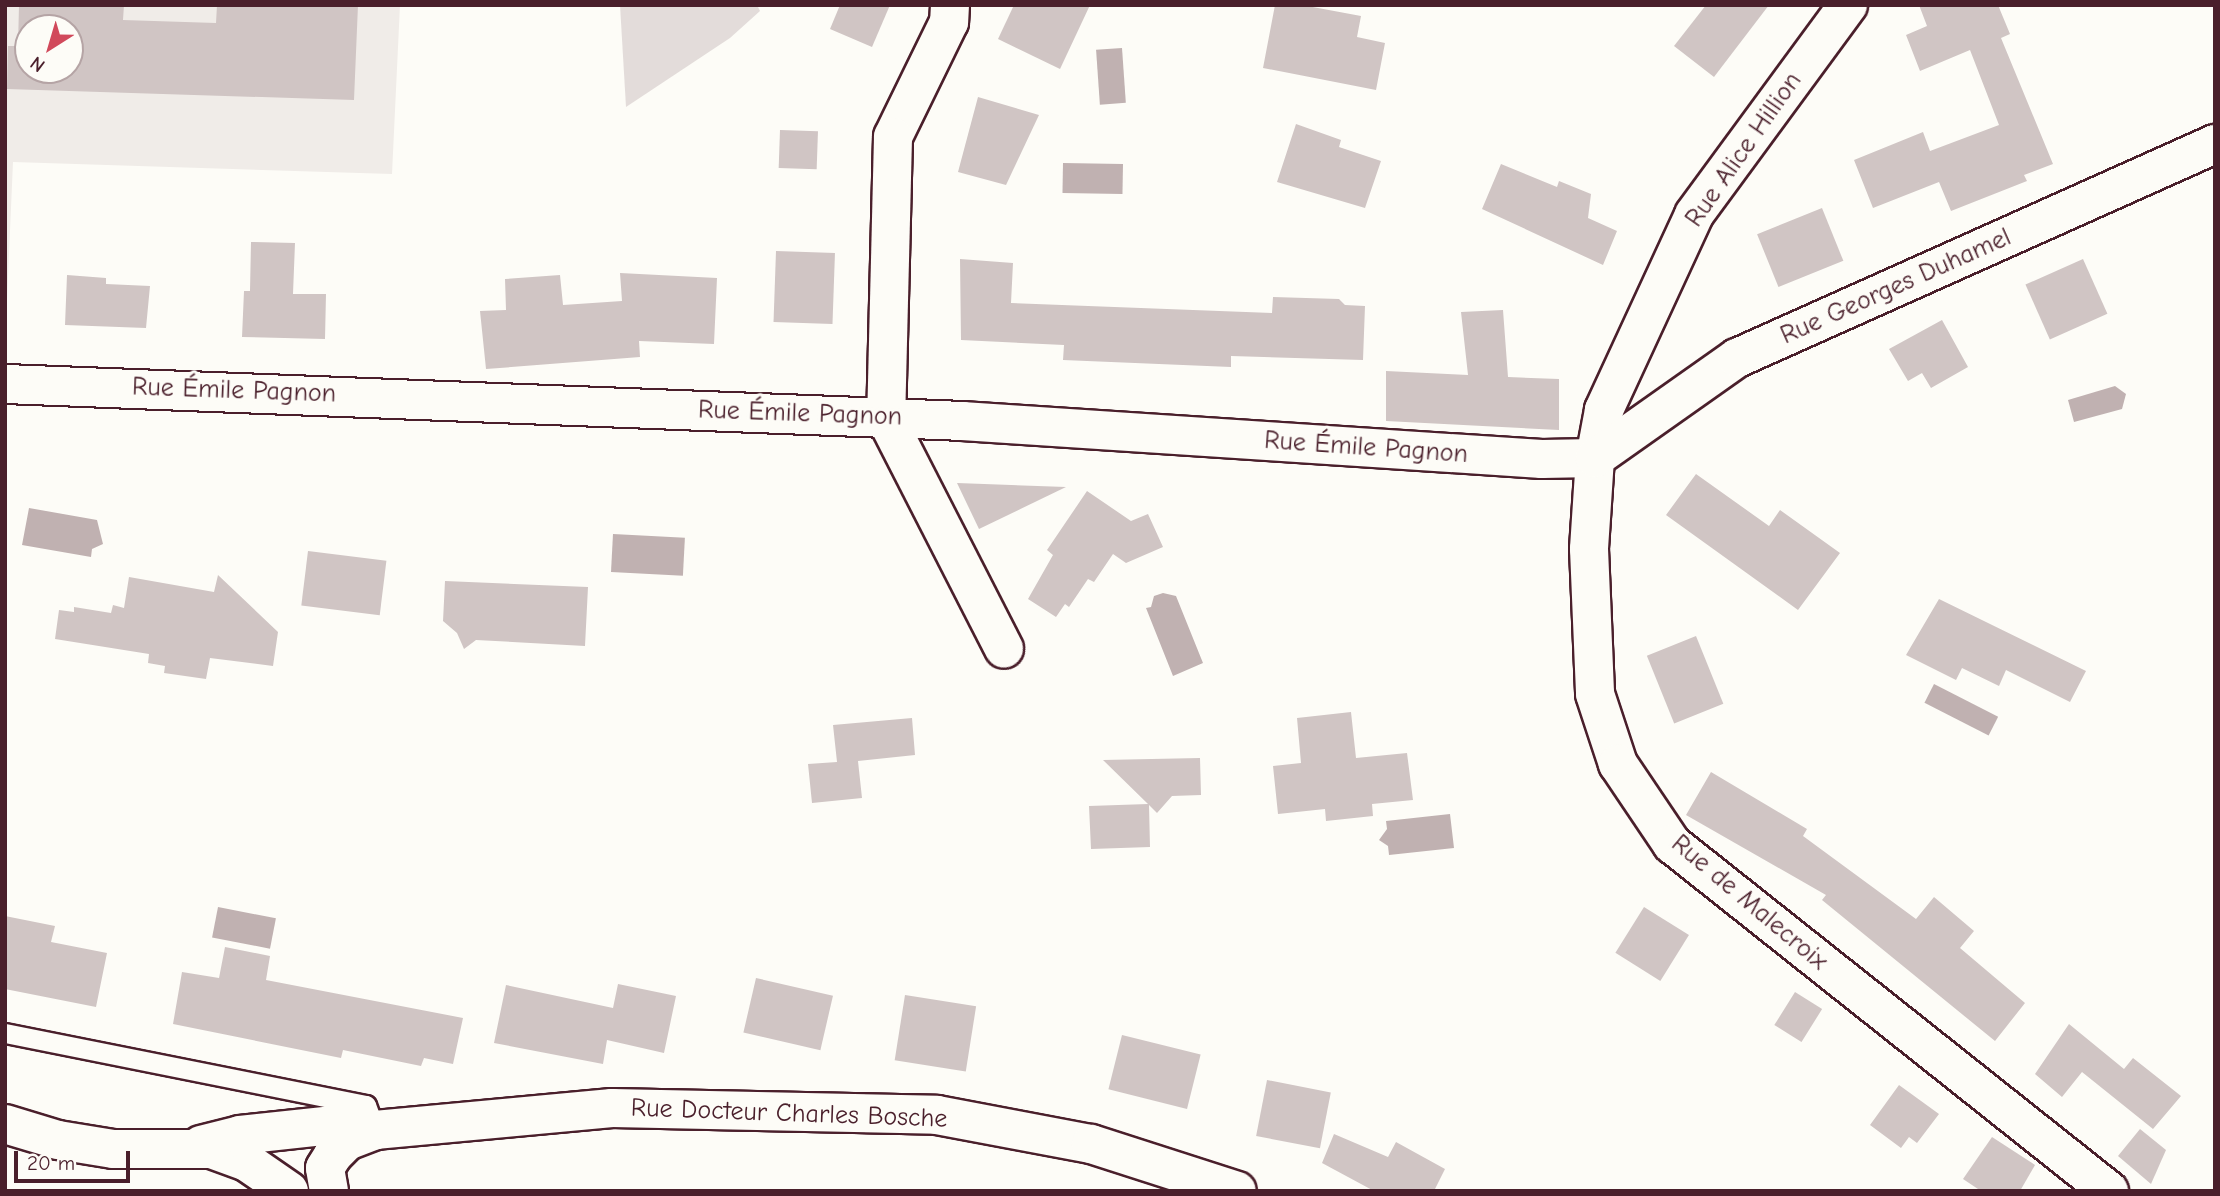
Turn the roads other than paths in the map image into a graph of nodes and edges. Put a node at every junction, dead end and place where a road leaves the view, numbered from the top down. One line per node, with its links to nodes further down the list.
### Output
1 (950, 5): 5 (street)
2 (1848, 5): 6 (street, Rue Alice Hillion)
3 (2215, 144): 6 (street, Rue Georges Duhamel)
4 (5, 384): 5 (street, Rue Émile Pagnon)
5 (886, 418): 6 (street, Rue Émile Pagnon); 7 (street)
6 (1595, 458): 15 (street, Rue de Malecroix)
7 (1004, 649)
8 (5, 1033): 10 (lane)
9 (5, 1124): 11 (street)
10 (375, 1130): 11 (street, Rue Docteur Charles Bosche); 13 (street, Rue Docteur Charles Bosche); 14 (street, Rue Docteur Charles Bosche)
11 (188, 1148): 12 (street)
12 (289, 1191)
13 (329, 1191)
14 (1237, 1191)
15 (2109, 1191)

